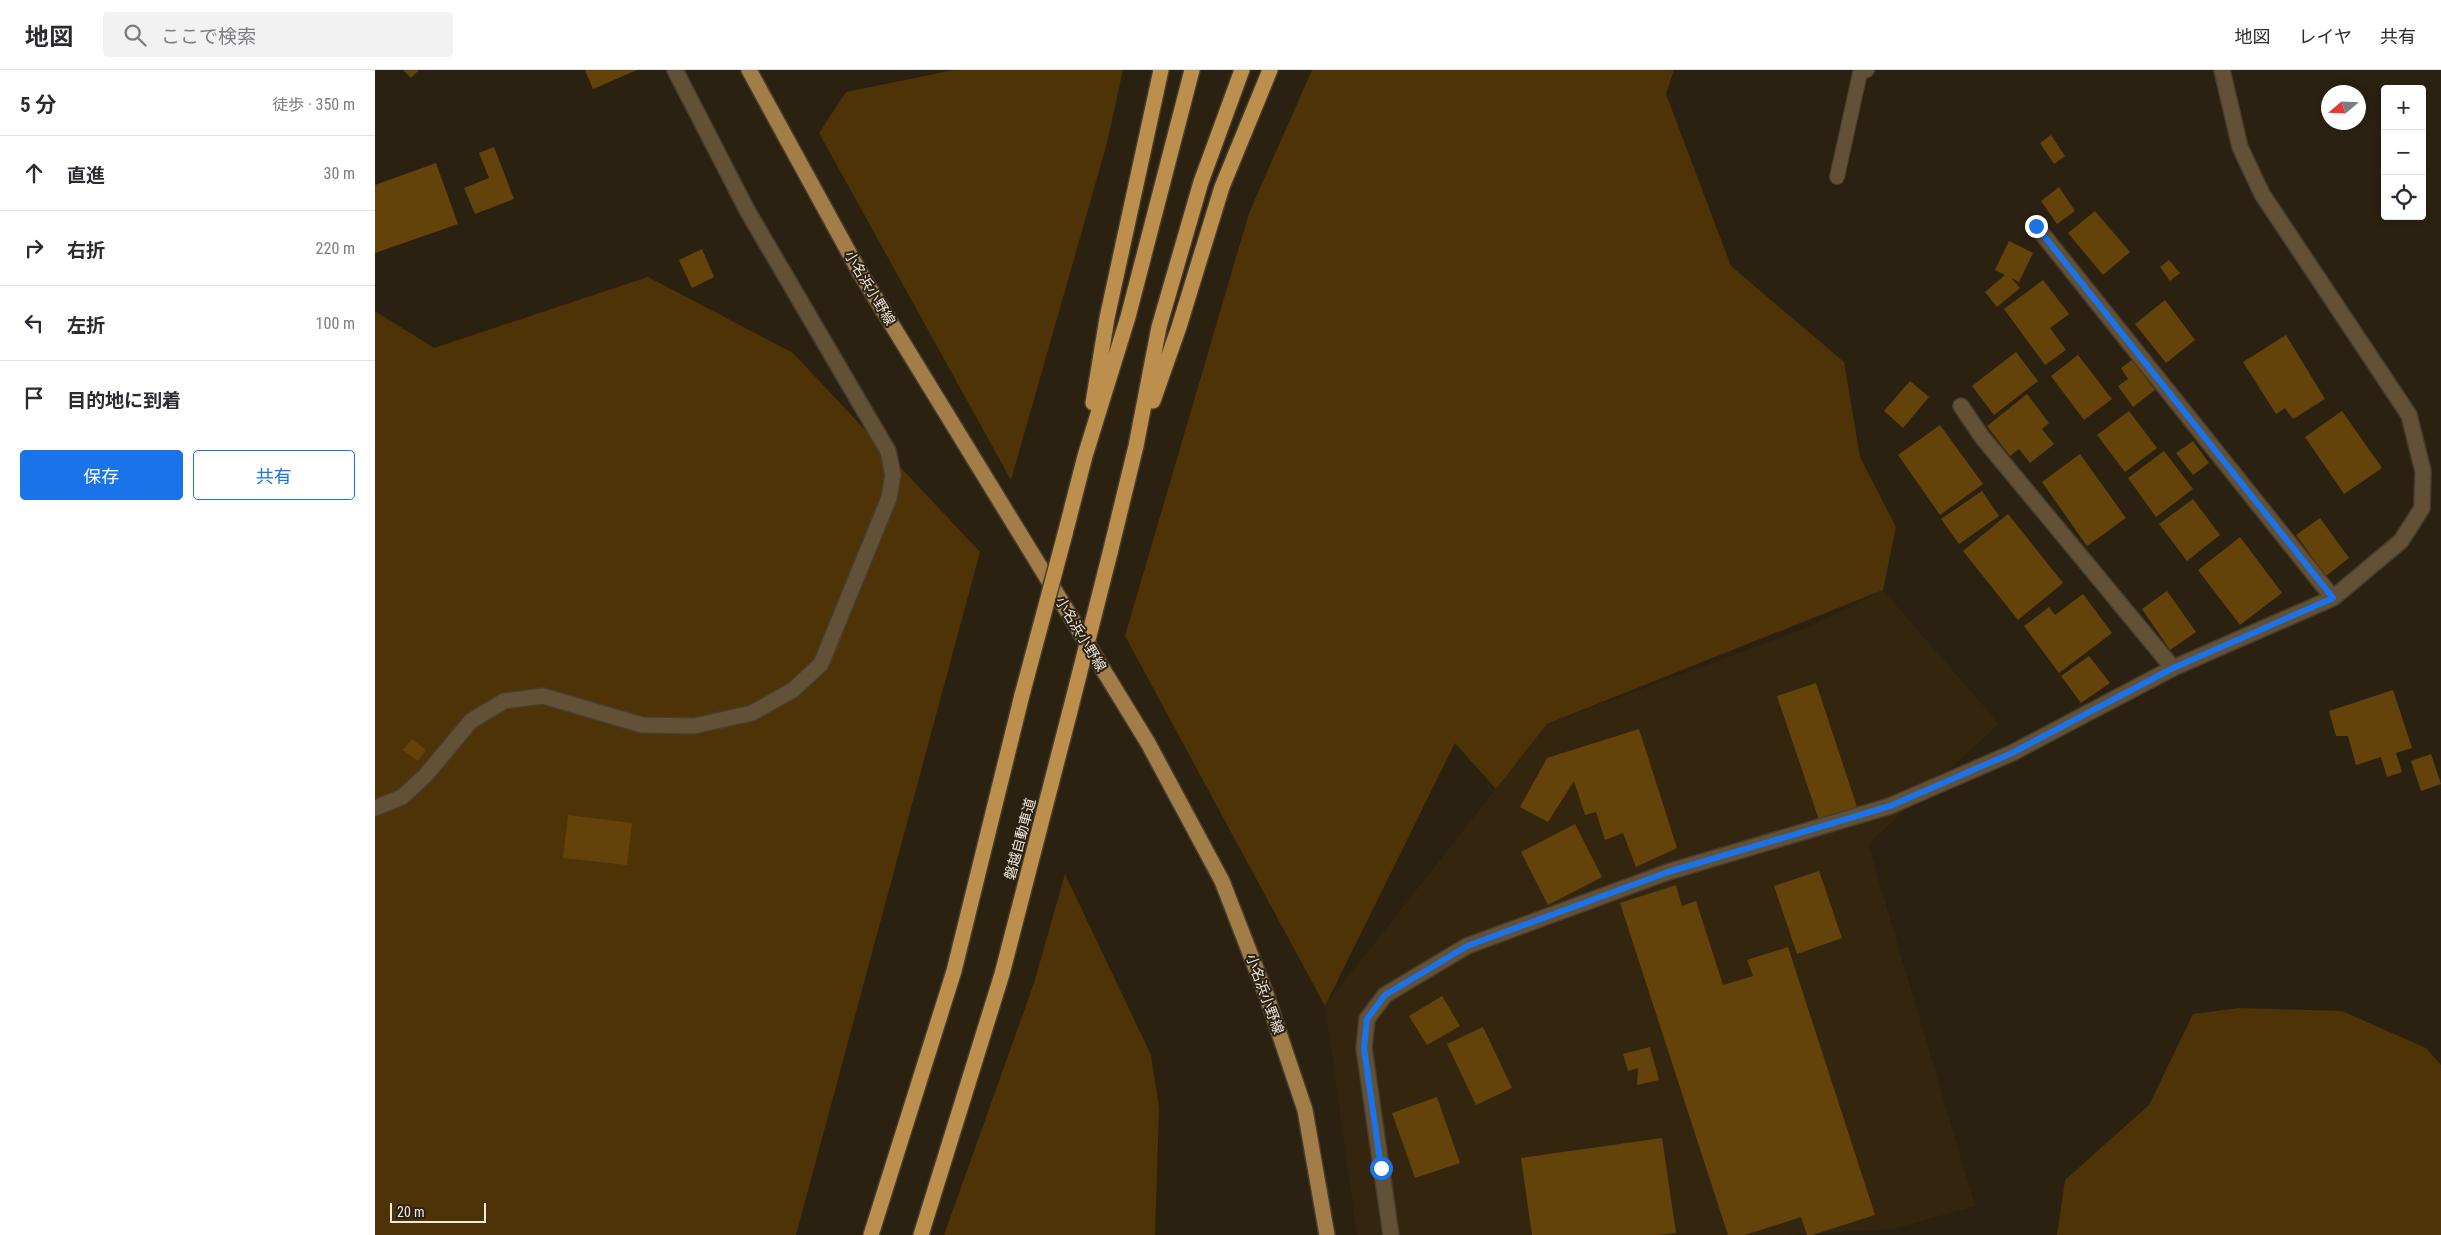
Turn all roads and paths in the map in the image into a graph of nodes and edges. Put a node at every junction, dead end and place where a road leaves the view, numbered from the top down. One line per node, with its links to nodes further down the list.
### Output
1 (675, 70): 16 (street)
2 (749, 70): 19 (main road, 小名浜小野線)
3 (1161, 70): 13 (highway)
4 (1192, 70): 13 (highway)
5 (1242, 70): 12 (highway)
6 (1270, 70): 12 (highway)
7 (1867, 70): 9 (lane)
8 (2222, 70): 14 (street)
9 (1837, 178)
10 (2036, 226): 14 (street)
11 (1961, 406): 15 (street)
12 (1136, 446): 18 (highway, 磐越自動車道, bridge)
13 (1085, 456): 17 (highway, bridge)
14 (2333, 598): 15 (street)
15 (2173, 668): 20 (street)
16 (375, 808)
17 (871, 1235)
18 (921, 1235)
19 (1327, 1235)
20 (1391, 1235)

